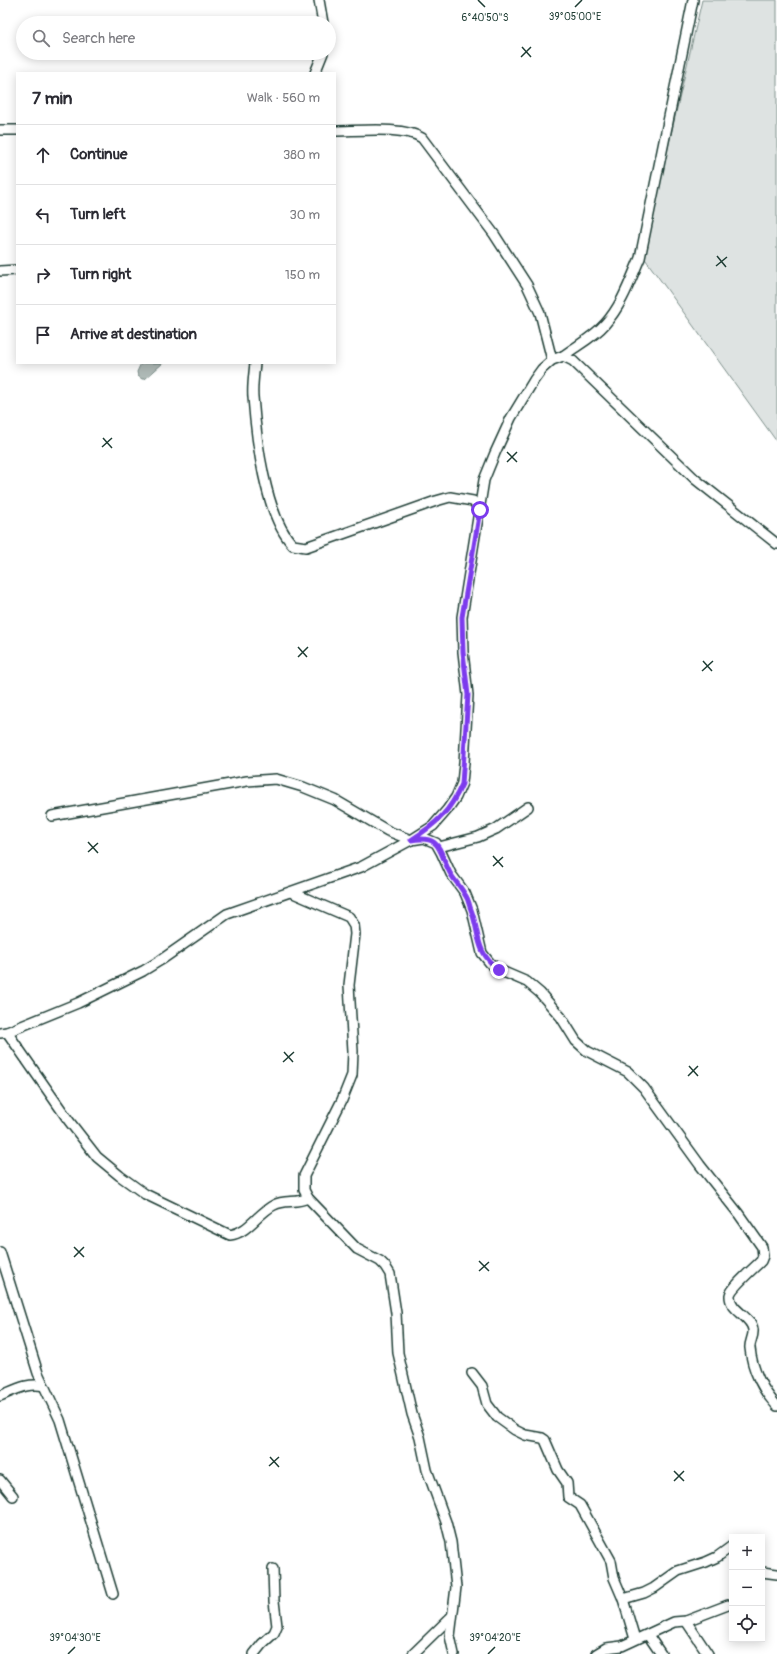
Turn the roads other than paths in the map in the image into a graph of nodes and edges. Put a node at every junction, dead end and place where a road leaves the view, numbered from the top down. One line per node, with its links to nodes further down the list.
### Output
1 (319, 0): 3 (street)
2 (693, 0): 11 (street)
3 (322, 16)
4 (320, 60): 5 (street)
5 (315, 72)
6 (0, 130): 7 (street)
7 (16, 130)
8 (336, 131): 12 (street)
9 (16, 270): 10 (street)
10 (0, 271)
11 (563, 356): 12 (street); 15 (street)
12 (552, 360): 14 (street)
13 (255, 364): 14 (street)
14 (480, 510): 18 (street)
15 (777, 544)
16 (528, 807): 19 (street)
17 (52, 816): 18 (street)
18 (411, 840): 19 (street); 20 (street)
19 (438, 847): 27 (street)
20 (291, 892): 21 (street); 22 (street)
21 (4, 1032): 22 (street)
22 (308, 1198): 37 (street)
23 (0, 1252): 25 (street)
24 (472, 1374): 35 (street)
25 (44, 1386): 26 (street); 34 (street)
26 (0, 1396)
27 (777, 1406)
28 (0, 1480): 29 (street)
29 (13, 1496)
30 (729, 1548): 35 (street)
31 (273, 1569): 41 (street)
32 (765, 1572): 33 (street)
33 (777, 1574)
34 (113, 1594)
35 (623, 1599): 40 (street)
36 (728, 1605): 38 (street)
37 (452, 1616): 42 (street); 43 (street)
38 (686, 1621): 39 (street); 46 (street)
39 (648, 1635): 40 (street); 45 (street)
40 (635, 1639): 44 (street)
41 (254, 1654)
42 (412, 1654)
43 (454, 1654)
44 (596, 1654)
45 (661, 1654)
46 (708, 1654)

